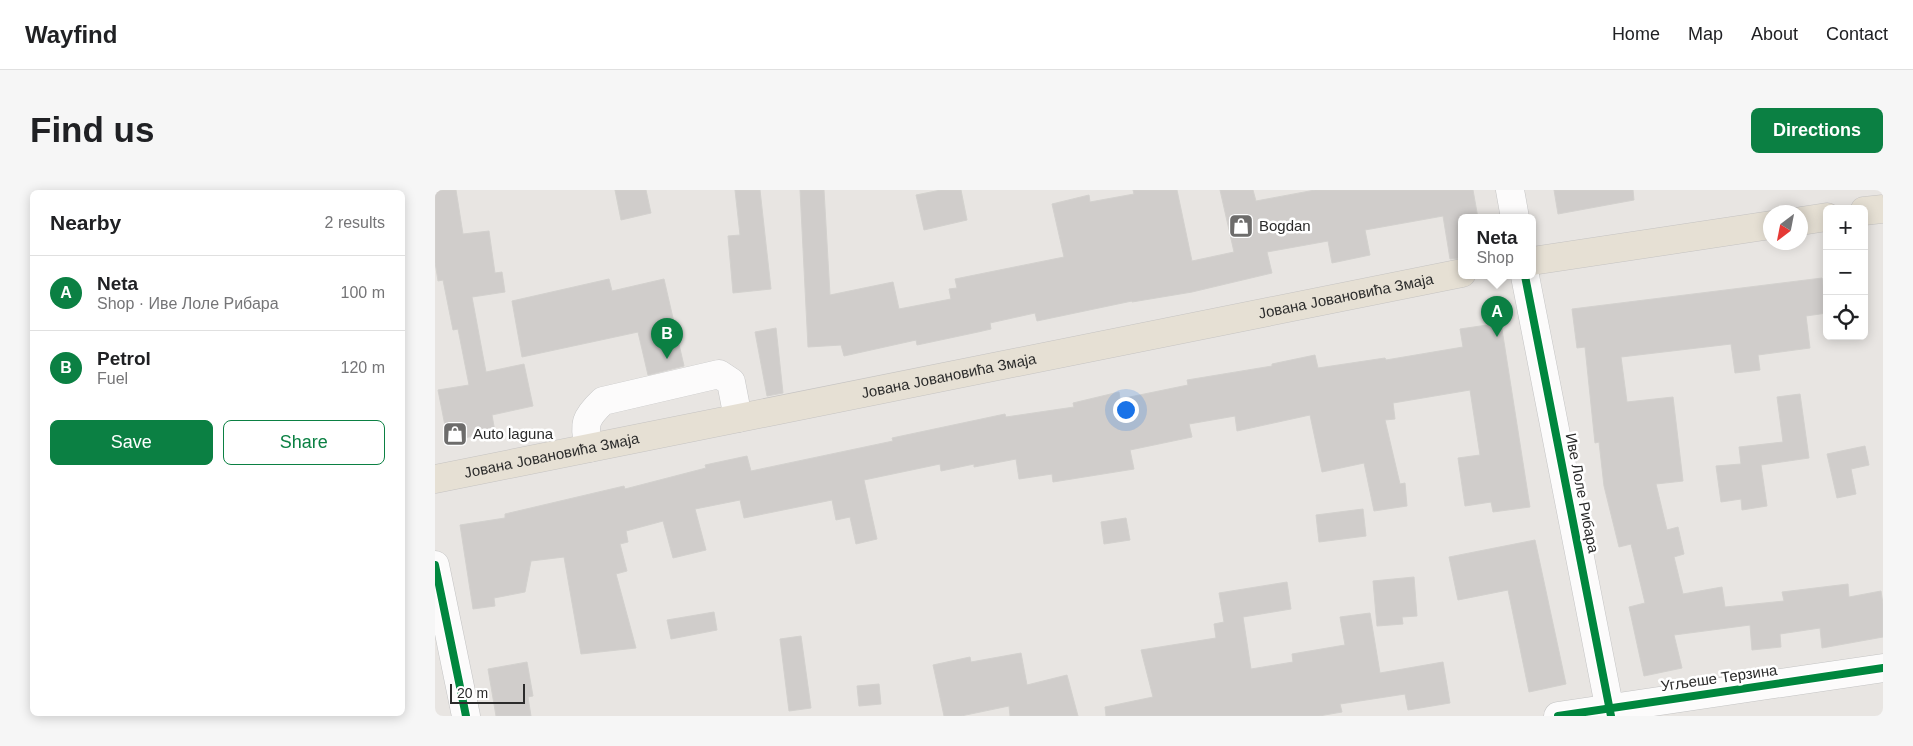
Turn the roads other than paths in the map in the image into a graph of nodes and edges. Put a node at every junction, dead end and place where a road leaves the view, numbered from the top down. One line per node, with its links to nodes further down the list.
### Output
1 (1510, 190): 4 (street)
2 (1883, 209): 3 (main road)
3 (1868, 211)
4 (1514, 214)
5 (1823, 218): 6 (main road)
6 (1808, 220)
7 (1763, 226): 8 (main road)
8 (1536, 260)
9 (1458, 275): 11 (main road, Јована Јовановића Змаја)
10 (1526, 279): 16 (street, Иве Лоле Рибара)
11 (738, 418): 12 (main road, Јована Јовановића Змаја); 12 (street)
12 (589, 448): 13 (main road, Јована Јовановића Змаја)
13 (435, 479)
14 (435, 565): 17 (street)
15 (1883, 668): 16 (street, Угљеше Терзина)
16 (1610, 712): 18 (street, Угљеше Терзина)
17 (466, 716)
18 (1558, 716)

